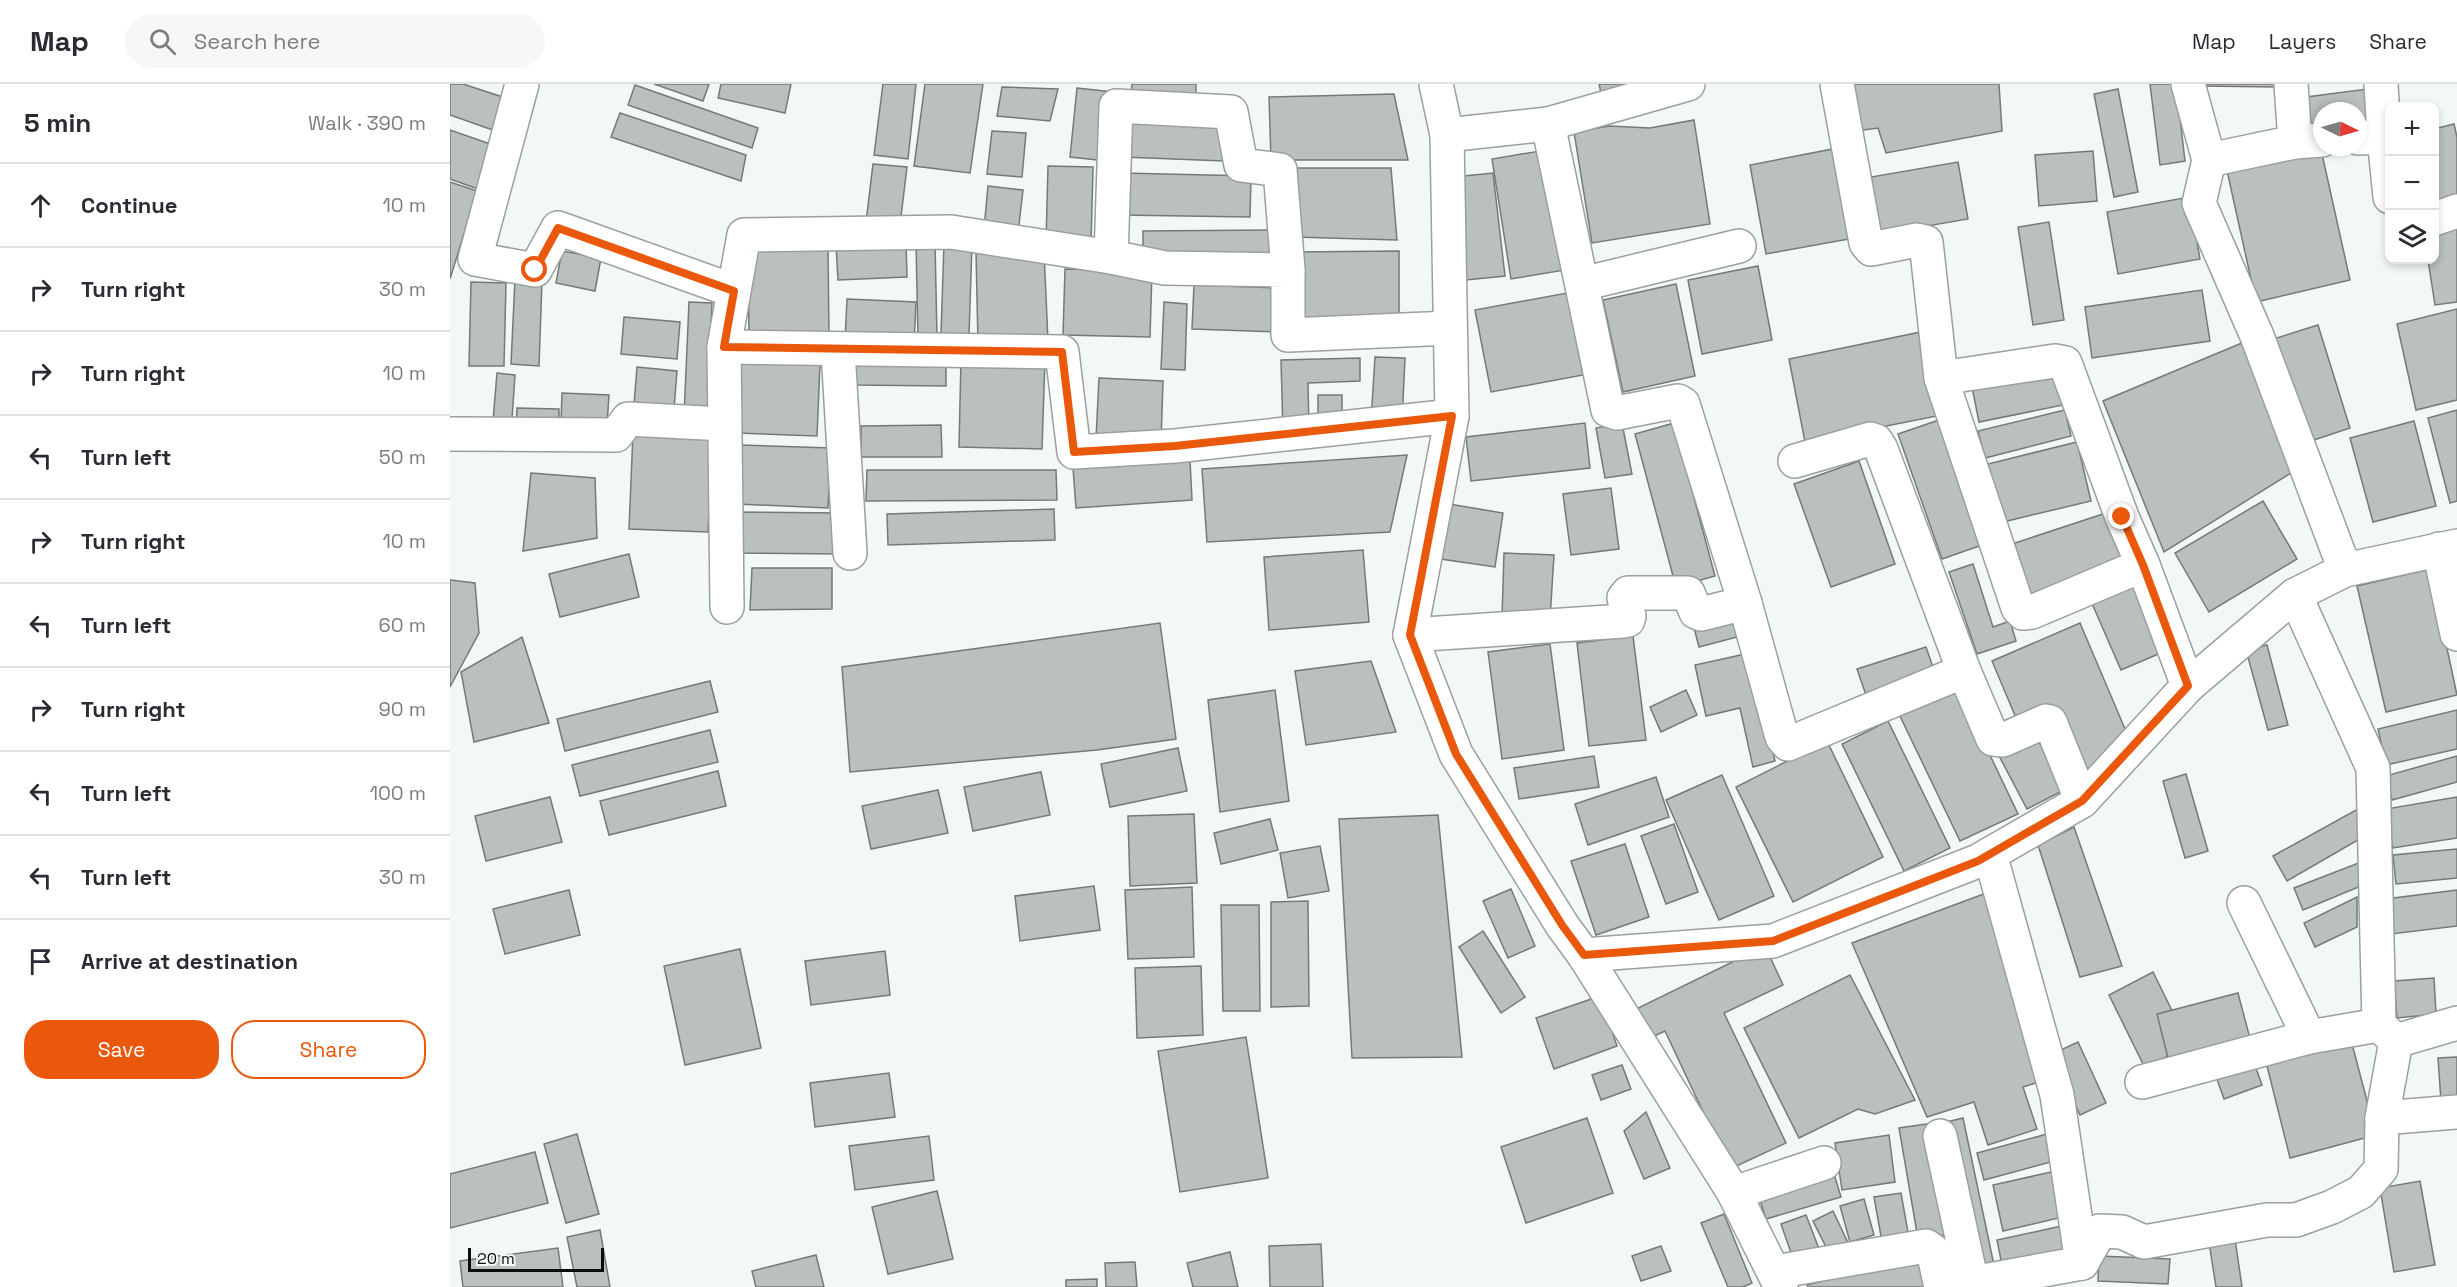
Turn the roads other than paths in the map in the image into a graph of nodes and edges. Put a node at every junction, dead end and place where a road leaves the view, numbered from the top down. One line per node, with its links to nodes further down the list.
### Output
1 (522, 84): 21 (street)
2 (1436, 84): 10 (street)
3 (1688, 84): 8 (street)
4 (1837, 84): 25 (street)
5 (2187, 84): 13 (street)
6 (2290, 84): 12 (street)
7 (2381, 84): 11 (street)
8 (1631, 92): 9 (street)
9 (1548, 124): 10 (street); 20 (street)
10 (1447, 135): 22 (street)
11 (2371, 137): 14 (street)
12 (2309, 141): 13 (street)
13 (2209, 160): 33 (street)
14 (2385, 181)
15 (2457, 211): 16 (street)
16 (2439, 217)
17 (1739, 246): 20 (street)
18 (1112, 256): 19 (street); 19 (street); 21 (street)
19 (1288, 270): 22 (street)
20 (1582, 284): 35 (street)
21 (734, 291): 23 (street)
22 (1450, 328): 26 (street)
23 (724, 347): 24 (street); 27 (street)
24 (838, 350): 26 (street); 31 (street)
25 (1941, 378): 32 (street); 32 (street)
26 (1452, 416): 38 (street)
27 (724, 424): 28 (street); 36 (street)
28 (450, 434)
29 (1795, 461): 39 (street)
30 (2448, 548): 33 (street); 37 (street)
31 (850, 553)
32 (2143, 565): 40 (street)
33 (2345, 570): 34 (street)
34 (2295, 596): 40 (street); 46 (street)
35 (1745, 603): 38 (street); 39 (street)
36 (727, 607)
37 (2457, 634)
38 (1410, 635): 44 (street)
39 (1964, 671): 41 (street)
40 (2188, 686): 41 (street)
41 (2082, 801): 42 (street)
42 (1990, 854): 44 (street); 54 (street)
43 (2244, 903): 47 (street)
44 (1584, 955): 53 (street)
45 (2457, 1023): 46 (street)
46 (2387, 1033): 47 (street); 50 (street)
47 (2309, 1037): 48 (street)
48 (2142, 1082)
49 (2457, 1112): 50 (street)
50 (2382, 1118): 54 (street)
51 (1940, 1136): 56 (street)
52 (1824, 1163): 53 (street)
53 (1734, 1193): 55 (street)
54 (2082, 1263): 56 (street)
55 (1778, 1280): 56 (street)
56 (1962, 1286)

